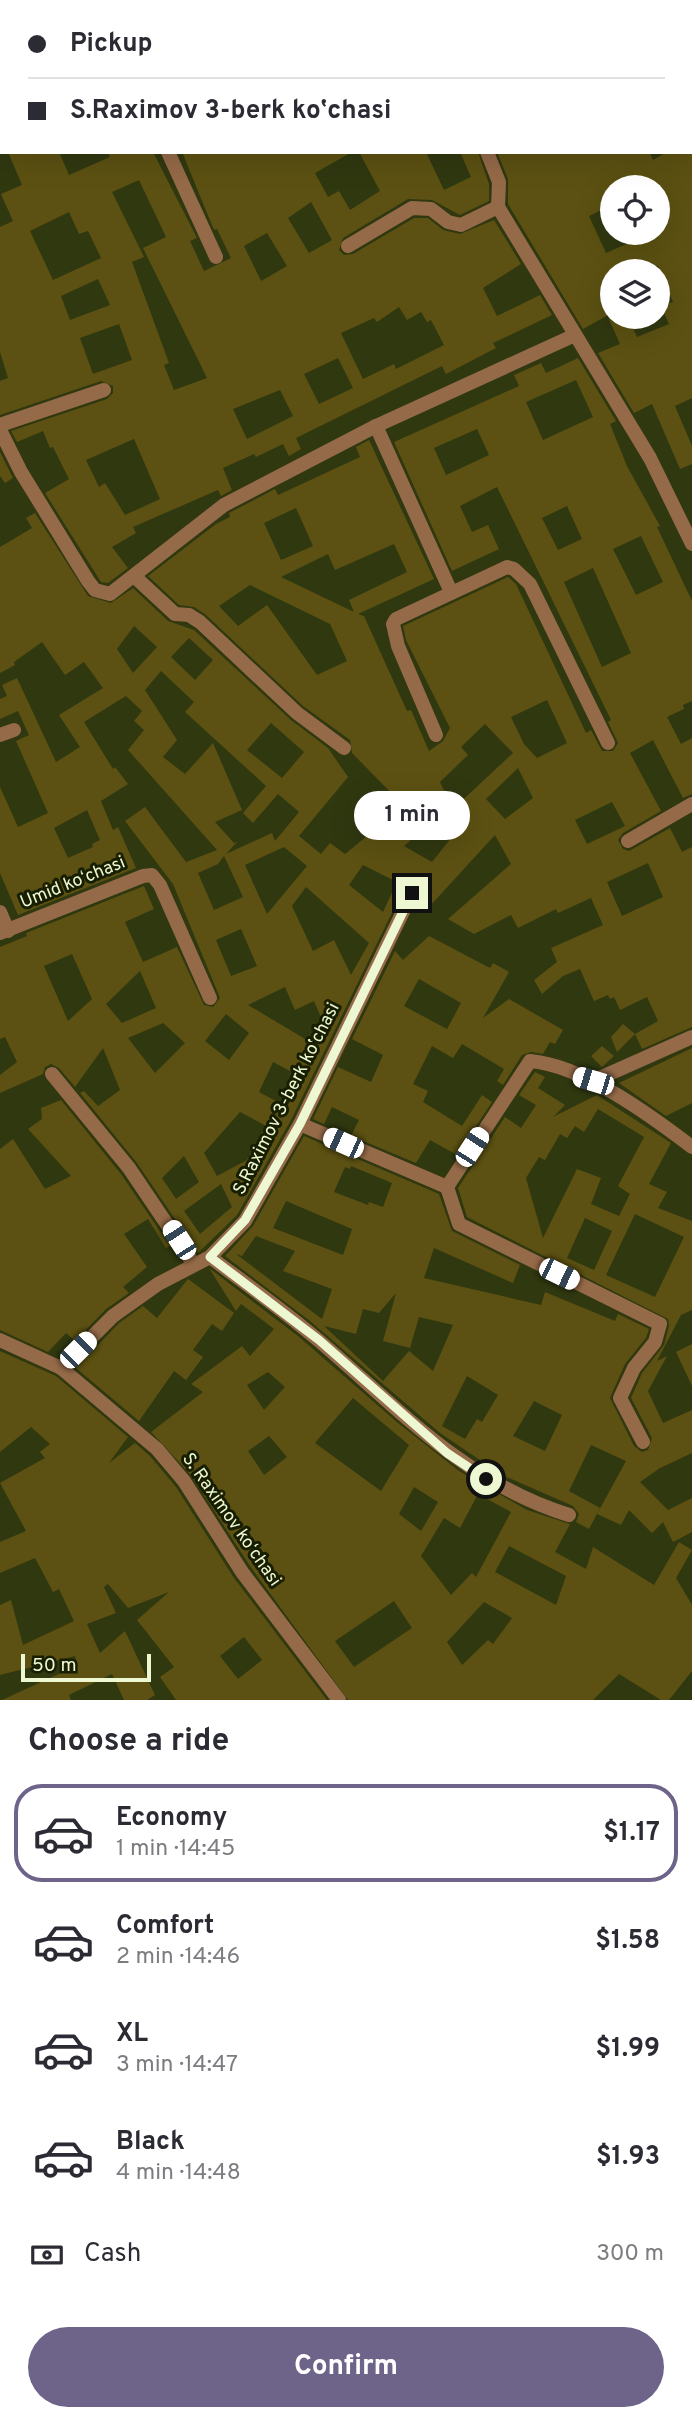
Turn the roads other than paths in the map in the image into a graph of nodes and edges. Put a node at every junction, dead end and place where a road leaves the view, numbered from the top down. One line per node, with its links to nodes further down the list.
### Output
1 (169, 154): 5 (street)
2 (487, 154): 3 (street)
3 (498, 207): 4 (street); 6 (street)
4 (348, 246)
5 (216, 257)
6 (575, 335): 8 (street); 10 (street)
7 (104, 390): 9 (street)
8 (376, 426): 11 (street); 12 (street)
9 (0, 428): 11 (street)
10 (692, 544)
11 (134, 576): 15 (street)
12 (452, 592): 13 (street); 14 (street)
13 (436, 735)
14 (608, 743)
15 (344, 748)
16 (692, 804): 17 (street)
17 (628, 841)
18 (412, 893): 25 (street, S.Raximov 3-berk koʼchasi)
19 (0, 912): 20 (street)
20 (4, 932): 21 (street, Umid koʻchasi)
21 (210, 998)
22 (692, 1037): 24 (street)
23 (52, 1074): 29 (street)
24 (593, 1081): 26 (street); 27 (street)
25 (300, 1124): 27 (street); 28 (street, S.Raximov 3-berk koʼchasi)
26 (692, 1147)
27 (447, 1187): 32 (street)
28 (210, 1257): 29 (street, S.Raximov 3-berk koʼchasi); 33 (street)
29 (193, 1263): 31 (street, S.Raximov 3-berk koʼchasi)
30 (0, 1340): 31 (street, S. Raximov koʻchasi)
31 (61, 1368): 34 (street, S. Raximov koʻchasi)
32 (643, 1442)
33 (569, 1515)
34 (339, 1700)

